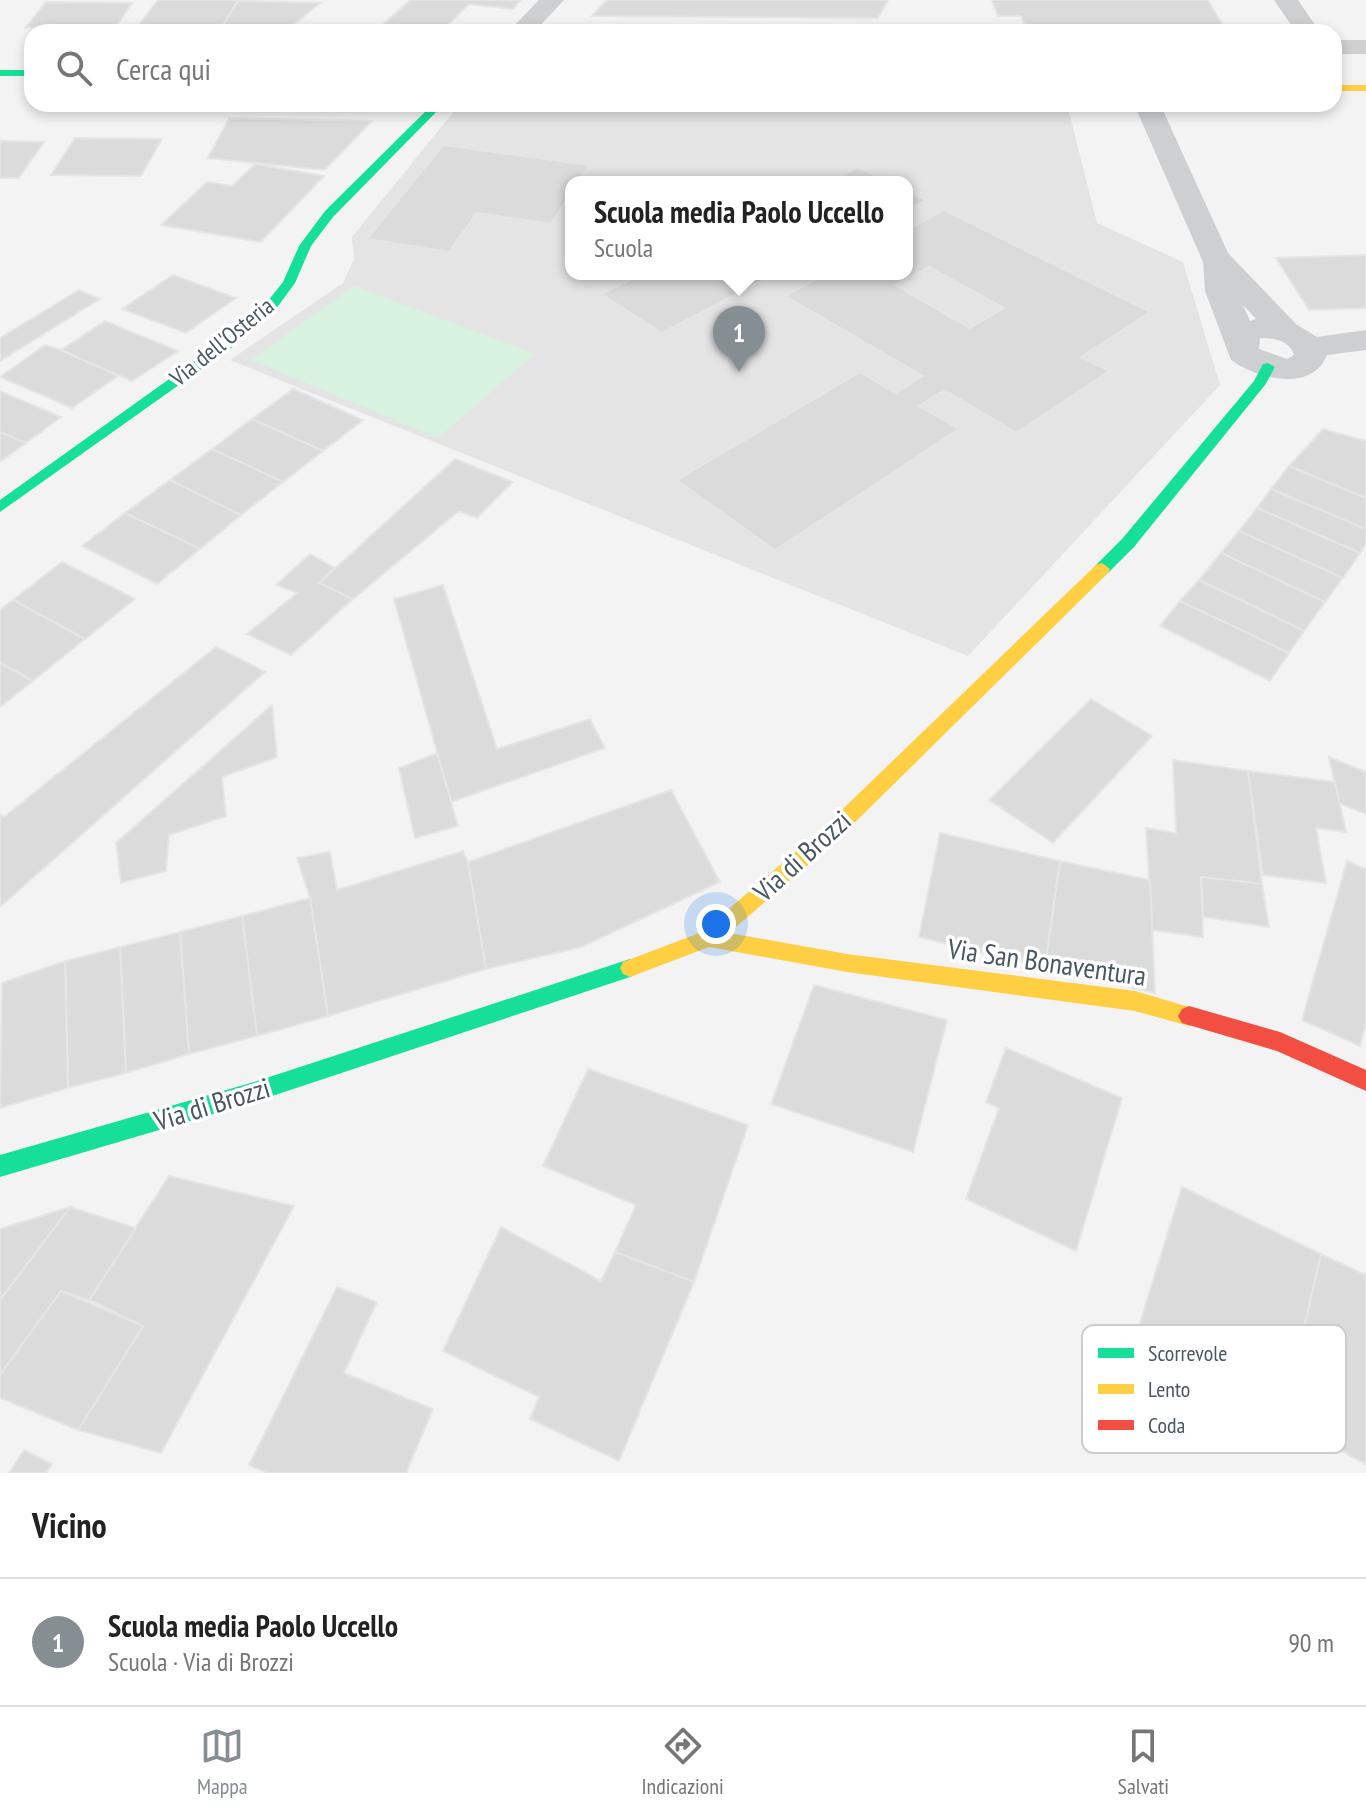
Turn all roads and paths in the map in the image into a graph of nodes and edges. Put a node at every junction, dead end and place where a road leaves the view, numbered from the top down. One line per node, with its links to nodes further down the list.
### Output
1 (552, 0): 3 (street)
2 (1286, 0): 4 (street)
3 (528, 24)
4 (1302, 24)
5 (1342, 47): 6 (street)
6 (1366, 47)
7 (1342, 70): 8 (street)
8 (1366, 70)
9 (0, 73): 10 (street)
10 (24, 73)
11 (0, 86): 12 (street)
12 (24, 86)
13 (1342, 88): 14 (street)
14 (1366, 88)
15 (431, 112): 22 (street, Via dell'Osteria)
16 (1151, 112): 17 (street)
17 (1214, 256): 18 (street); 19 (street)
18 (1240, 336): 19 (street); 21 (street)
19 (1298, 340): 20 (street); 21 (street)
20 (1366, 340)
21 (1268, 367): 23 (street, Via di Brozzi)
22 (0, 507)
23 (709, 938): 24 (street, Via San Bonaventura); 25 (street, Via di Brozzi)
24 (1366, 1081)
25 (0, 1166)

